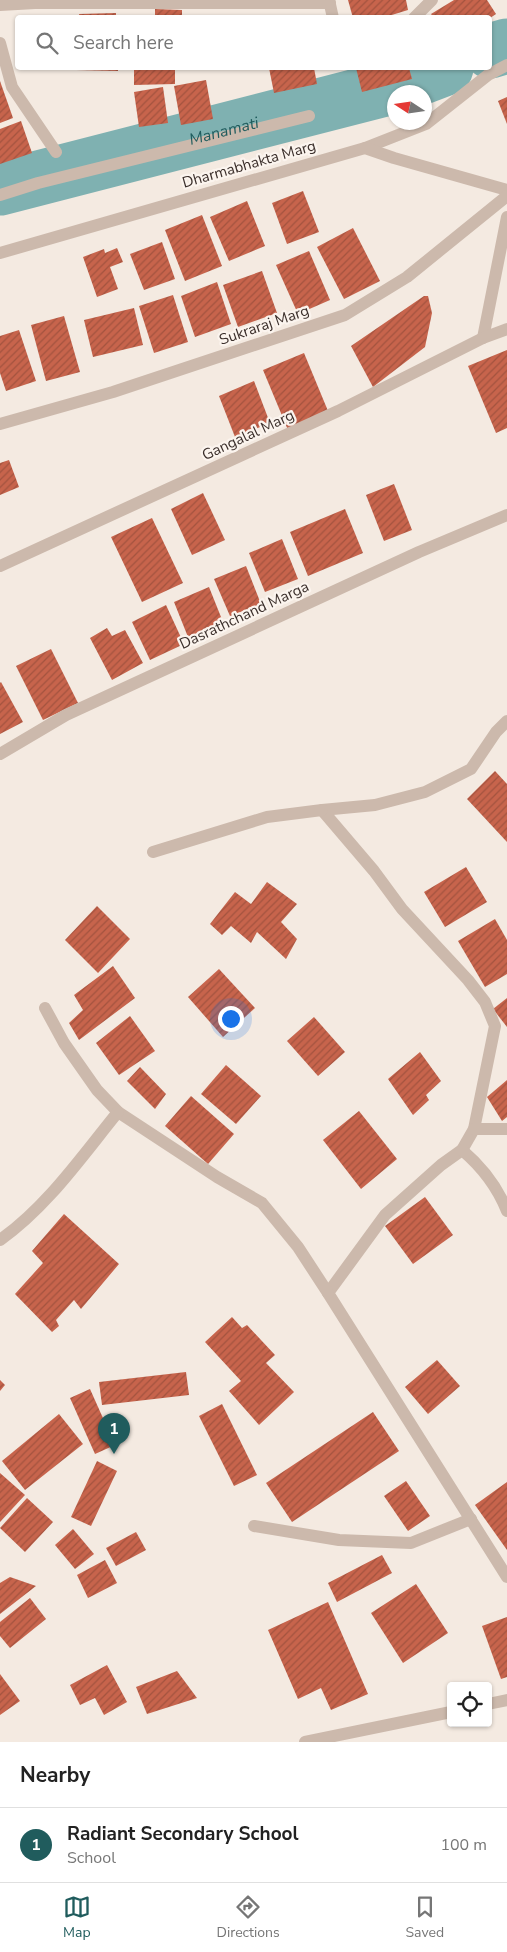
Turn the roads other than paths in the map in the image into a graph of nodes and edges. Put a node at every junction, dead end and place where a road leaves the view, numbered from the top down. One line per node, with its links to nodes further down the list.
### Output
1 (432, 0): 6 (street)
2 (35, 1): 3 (street); 4 (street)
3 (330, 1): 5 (street)
4 (0, 4)
5 (332, 15)
6 (417, 15)
7 (0, 43): 11 (street)
8 (507, 65): 10 (street, Dharmabhakta Marg)
9 (309, 116): 13 (street)
10 (365, 148): 12 (street); 16 (street, Dharmabhakta Marg)
11 (56, 152)
12 (507, 190)
13 (0, 195)
14 (507, 196): 19 (street, Sukraraj Marg)
15 (507, 218): 18 (street)
16 (0, 253)
17 (507, 329): 18 (street, Gangalal Marg)
18 (483, 338): 21 (street, Gangalal Marg)
19 (0, 424)
20 (507, 515): 23 (street, Dasrathchand Marga)
21 (0, 566)
22 (507, 721): 24 (street)
23 (0, 754)
24 (322, 810): 25 (street); 28 (street)
25 (153, 852)
26 (45, 1008): 27 (street)
27 (118, 1112): 32 (street); 33 (street)
28 (474, 1129): 29 (street); 30 (street)
29 (507, 1130)
30 (462, 1150): 31 (street); 33 (street)
31 (507, 1211)
32 (0, 1240)
33 (328, 1293): 34 (street)
34 (471, 1519): 35 (street); 36 (street)
35 (254, 1526)
36 (507, 1578)
37 (506, 1702): 38 (street)
38 (492, 1704)
39 (447, 1713): 40 (street)
40 (305, 1742)

